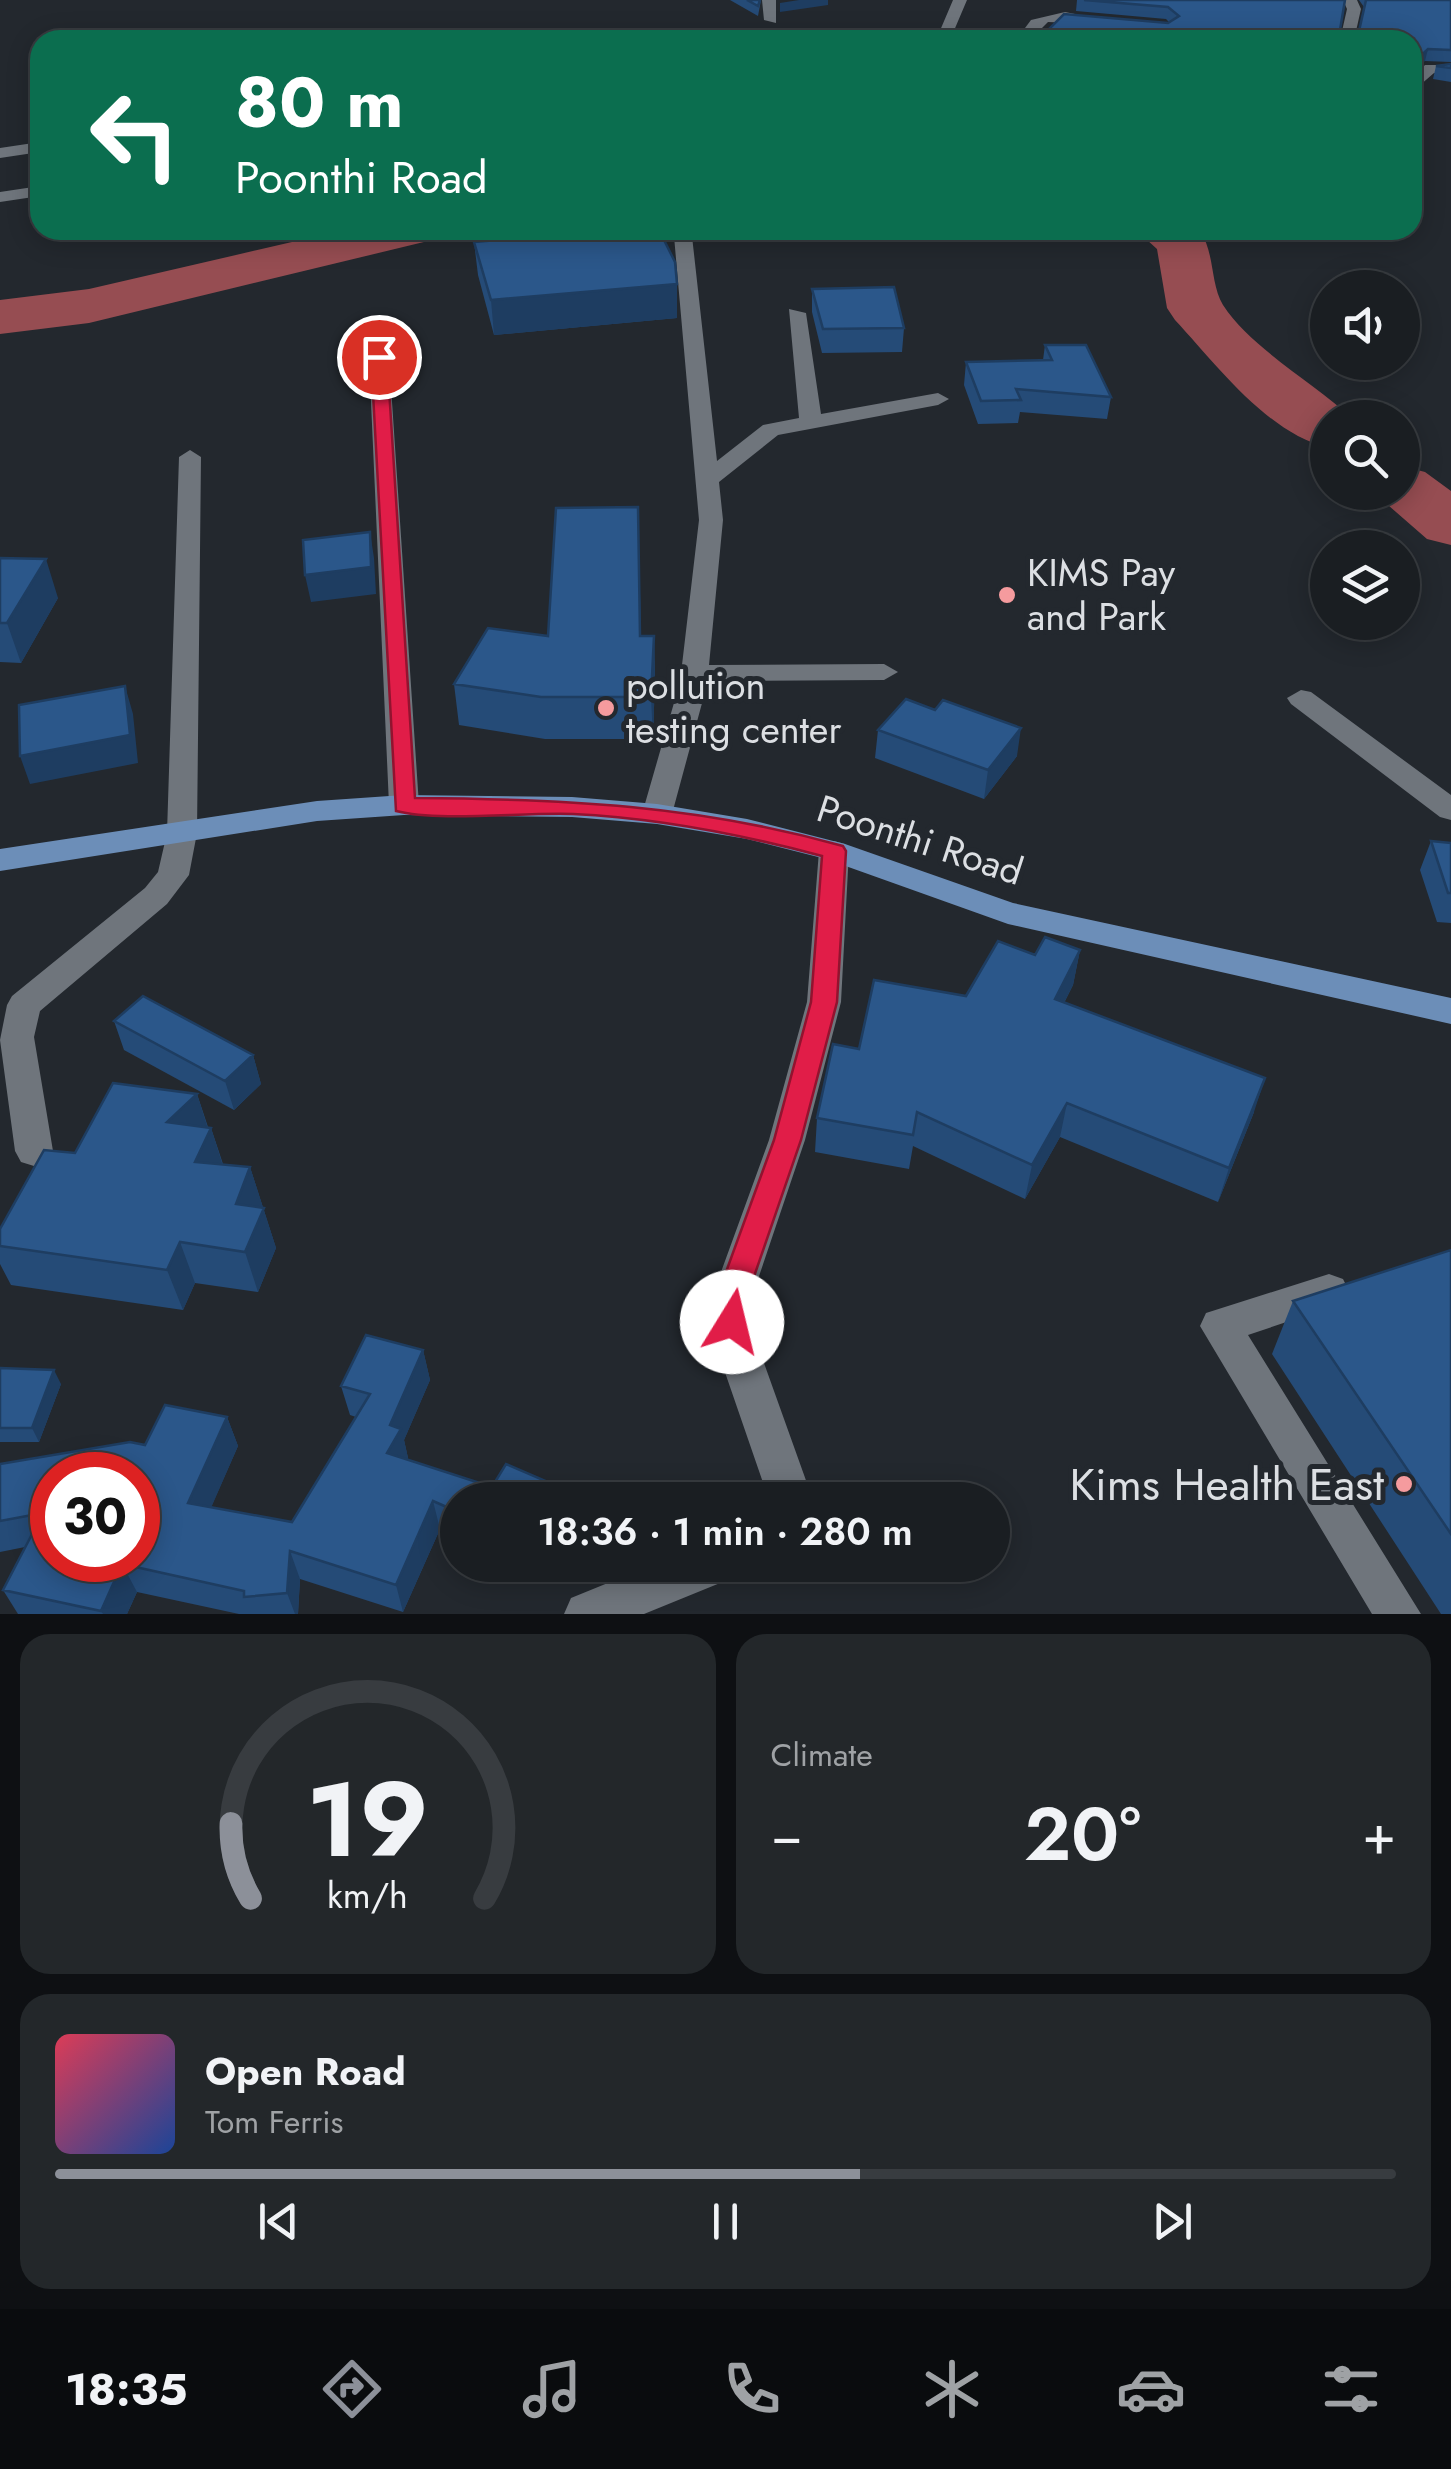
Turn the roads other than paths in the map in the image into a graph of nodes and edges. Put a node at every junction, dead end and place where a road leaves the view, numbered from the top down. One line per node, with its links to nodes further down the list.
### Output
1 (769, 0): 4 (street)
2 (960, 0): 6 (street)
3 (1350, 0): 8 (street)
4 (770, 20)
5 (1119, 22): 7 (street)
6 (947, 30)
7 (1027, 30)
8 (1350, 30)
9 (1422, 66): 10 (street)
10 (1430, 68): 11 (street); 12 (street)
11 (1451, 69)
12 (1422, 77)
13 (30, 149): 14 (street)
14 (0, 153)
15 (30, 192): 16 (street)
16 (0, 197)
17 (683, 240): 23 (street)
18 (796, 313): 21 (street)
19 (379, 357): 27 (street)
20 (938, 399): 21 (street)
21 (811, 422): 23 (street)
22 (190, 457): 30 (street)
23 (707, 480): 25 (street)
24 (884, 672): 25 (street)
25 (695, 673): 29 (street)
26 (1301, 698): 28 (street)
27 (404, 806): 29 (main road, Poonthi Road); 30 (main road, Poonthi Road)
28 (1451, 810)
29 (657, 814): 31 (main road, Poonthi Road)
30 (182, 833): 32 (main road, Poonthi Road); 34 (street)
31 (834, 851): 33 (main road, Poonthi Road); 36 (street)
32 (0, 860)
33 (1451, 1012)
34 (34, 1151)
35 (1362, 1281): 39 (street)
36 (784, 1482)
37 (667, 1582): 38 (street)
38 (587, 1614)
39 (1398, 1614)

